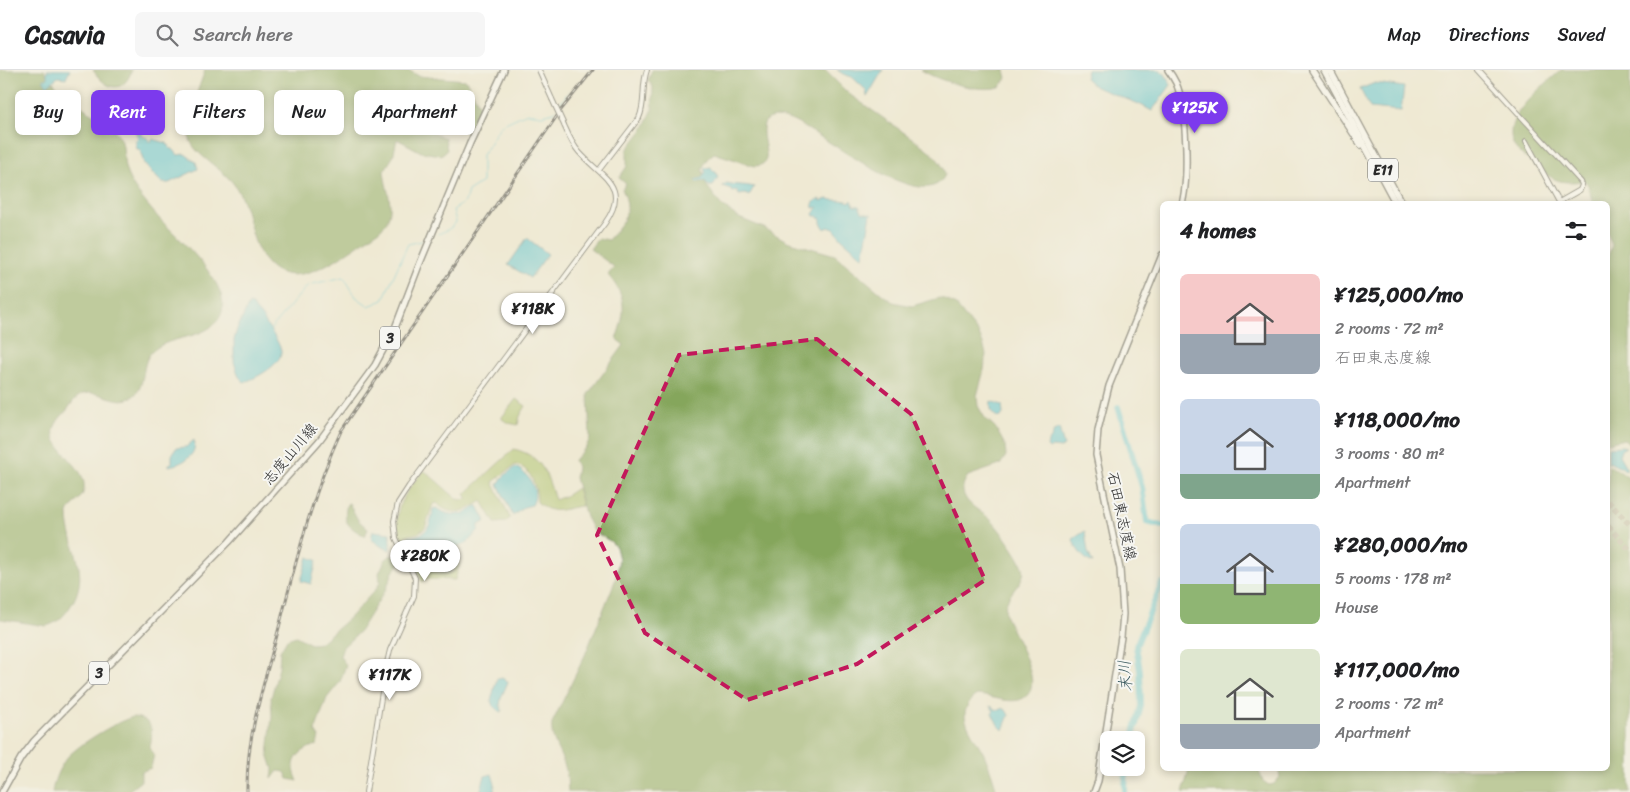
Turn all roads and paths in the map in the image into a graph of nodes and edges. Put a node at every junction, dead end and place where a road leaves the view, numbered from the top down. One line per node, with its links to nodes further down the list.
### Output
1 (504, 70): 19 (main road, 志度山川線 / 3)
2 (539, 70): 12 (street, bridge)
3 (647, 70): 12 (street)
4 (1168, 70): 13 (main road)
5 (1312, 70): 9 (highway)
6 (1324, 70): 9 (highway, E11)
7 (1332, 70): 9 (highway, E11)
8 (1479, 70): 17 (street)
9 (1353, 124): 10 (highway); 10 (highway, E11)
10 (1362, 139): 14 (highway, E11); 15 (highway, E11)
11 (1526, 141): 16 (street)
12 (599, 170): 20 (street)
13 (1182, 201)
14 (1394, 201)
15 (1400, 201)
16 (1558, 201)
17 (1561, 201)
18 (1160, 260): 21 (main road, 石田東志度線)
19 (2, 792)
20 (366, 792)
21 (1094, 792)

